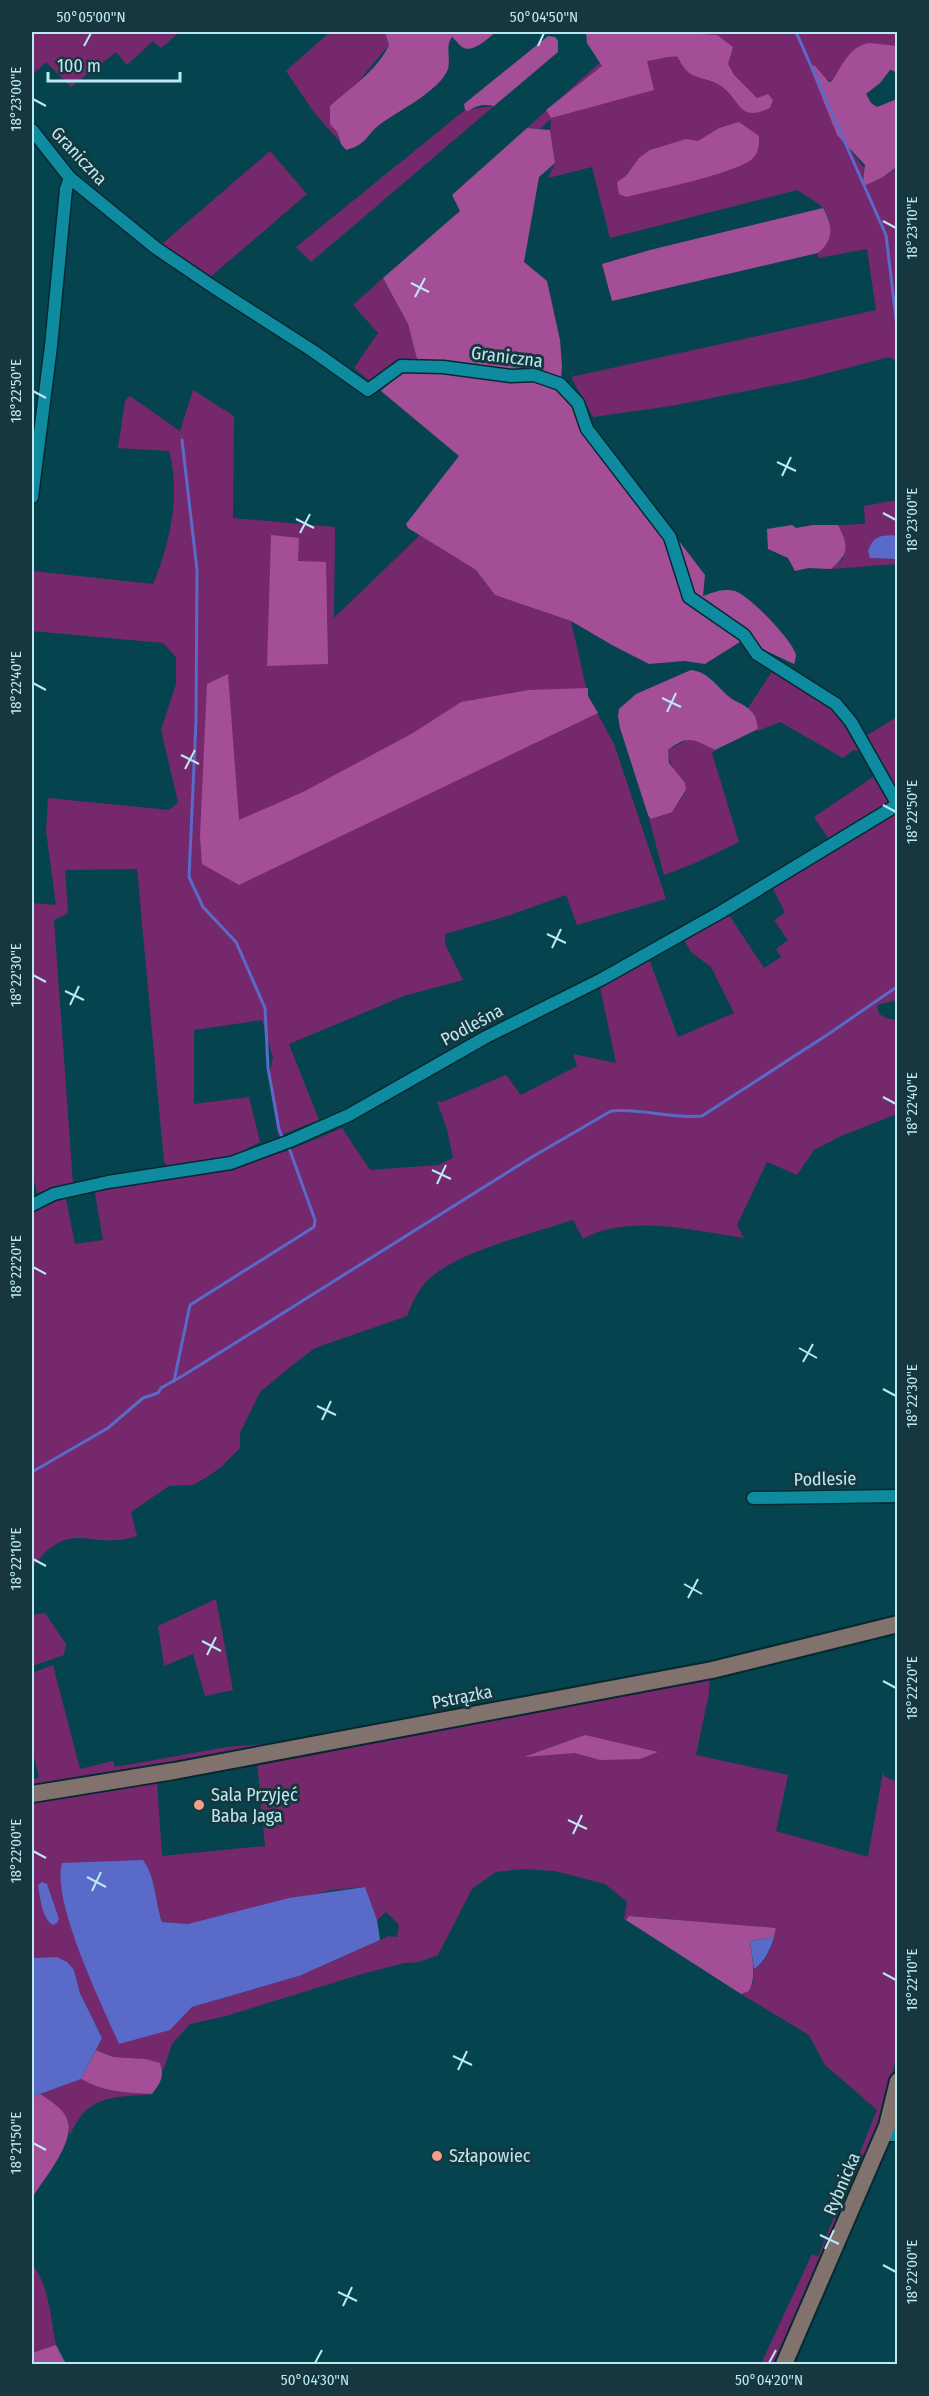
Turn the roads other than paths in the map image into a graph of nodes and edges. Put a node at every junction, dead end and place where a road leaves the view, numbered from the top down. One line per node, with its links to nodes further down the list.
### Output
1 (32, 130): 2 (street, Graniczna)
2 (70, 178): 3 (street); 4 (street, Graniczna)
3 (32, 497)
4 (897, 805): 5 (street, Podleśna)
5 (33, 1200)
6 (897, 1497): 7 (street, Podlesie)
7 (753, 1498)
8 (897, 1624): 9 (main road, Pstrązka)
9 (32, 1794)
10 (897, 2081): 11 (main road, Rybnicka)
11 (891, 2135): 12 (main road, Rybnicka)
12 (784, 2364)

